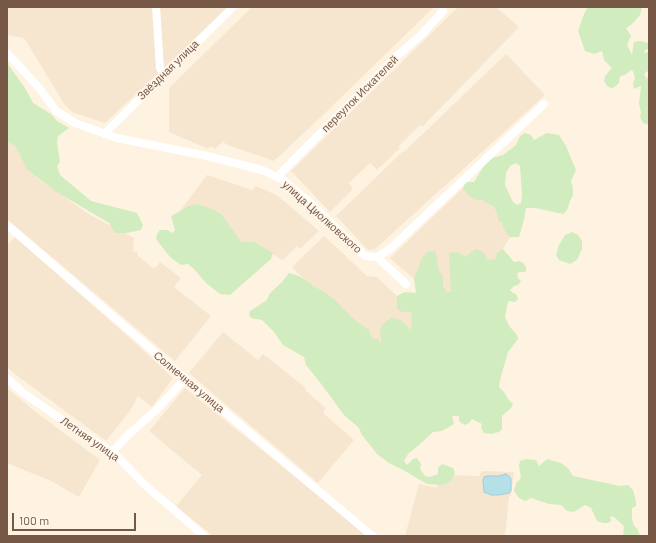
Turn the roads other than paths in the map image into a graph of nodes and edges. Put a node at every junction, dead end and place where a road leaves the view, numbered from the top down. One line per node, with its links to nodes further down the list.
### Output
1 (156, 7): 5 (street)
2 (233, 7): 5 (street, Звёздная улица)
3 (443, 11): 8 (street, переулок Искателей)
4 (7, 53): 7 (street, улица Циолковского)
5 (163, 75): 7 (street, Звёздная улица)
6 (544, 104): 10 (street)
7 (104, 134): 8 (street, улица Циолковского)
8 (276, 176): 10 (street, улица Циолковского)
9 (7, 225): 13 (street, Солнечная улица)
10 (377, 257): 11 (street)
11 (406, 284)
12 (7, 378): 14 (street, Летняя улица)
13 (185, 379): 14 (street); 16 (street, Солнечная улица)
14 (112, 452): 15 (street, Летняя улица)
15 (204, 536)
16 (373, 536)

